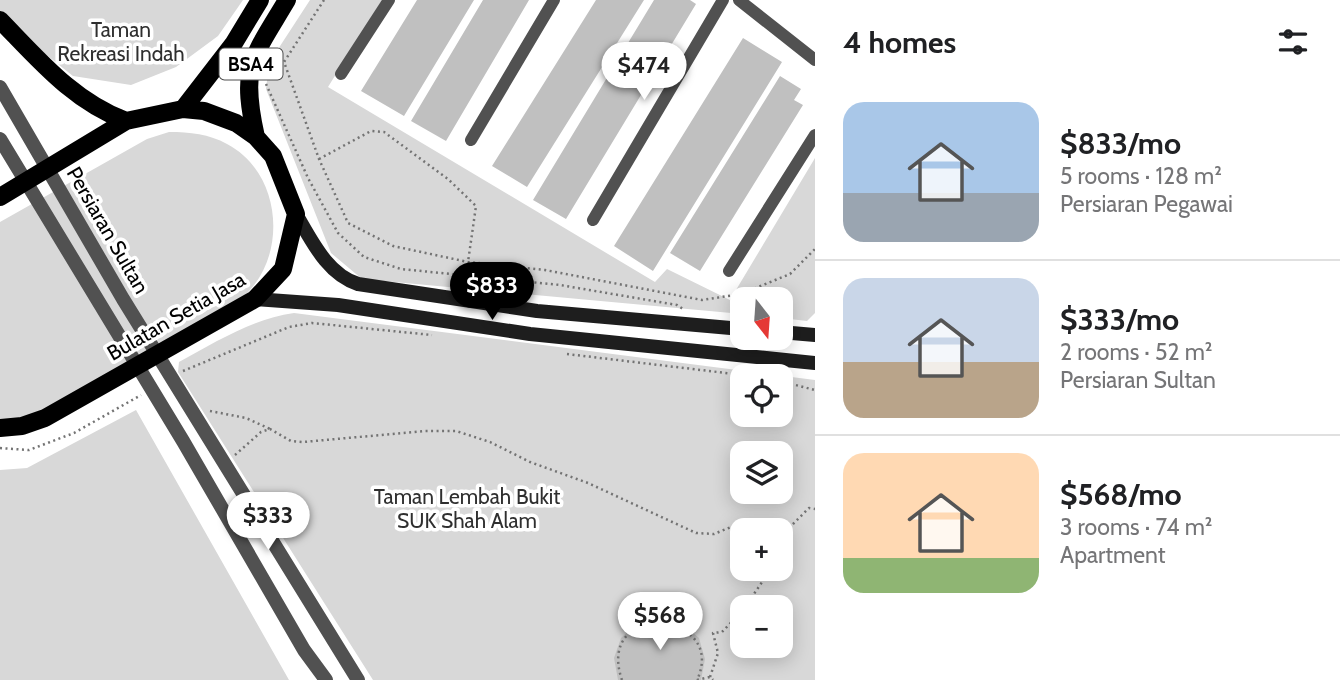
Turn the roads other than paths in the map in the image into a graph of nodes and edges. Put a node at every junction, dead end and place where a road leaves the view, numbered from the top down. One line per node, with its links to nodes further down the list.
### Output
1 (260, 0): 11 (main road, BSA4)
2 (287, 0): 14 (main road, BSA4)
3 (389, 0): 9 (street)
4 (554, 0): 16 (street)
5 (723, 0): 19 (street)
6 (739, 0): 8 (street)
7 (0, 20): 12 (main road)
8 (815, 60)
9 (341, 74)
10 (0, 87): 28 (street, Persiaran Sultan)
11 (183, 110): 12 (main road); 14 (main road)
12 (126, 121): 17 (main road)
13 (815, 135): 20 (street)
14 (256, 136): 18 (main road)
15 (0, 139): 27 (street)
16 (471, 140)
17 (0, 197)
18 (296, 214): 21 (main road, Bulatan Setia Jasa); 22 (main road)
19 (593, 220)
20 (729, 271)
21 (255, 299): 25 (main road); 26 (main road, Bulatan Setia Jasa)
22 (730, 328)
23 (793, 333): 24 (main road)
24 (815, 335)
25 (815, 363)
26 (0, 428)
27 (326, 680)
28 (358, 680)

